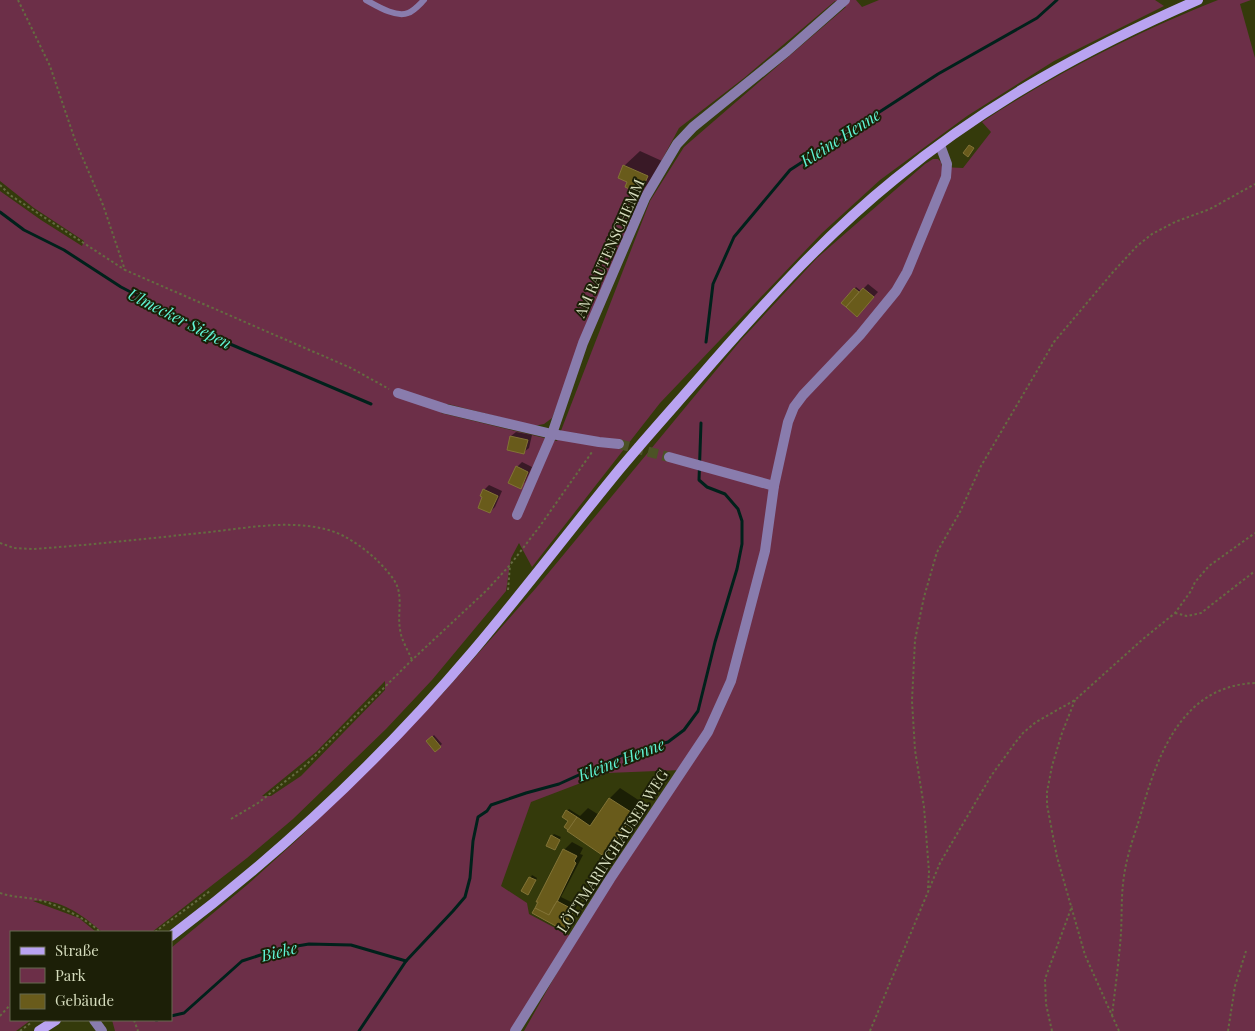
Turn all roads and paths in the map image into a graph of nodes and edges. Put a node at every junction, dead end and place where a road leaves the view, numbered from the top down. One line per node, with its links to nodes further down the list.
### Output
1 (18, 0): 9 (path)
2 (366, 0): 3 (lane)
3 (424, 0)
4 (845, 0): 11 (street, AM RAUTENSCHEMM)
5 (1198, 0): 6 (main road)
6 (940, 144): 15 (street, LÖTTMARINGHAUSER WEG); 33 (main road)
7 (1255, 184): 28 (path)
8 (0, 185): 9 (path)
9 (125, 270): 10 (path)
10 (398, 393): 11 (street)
11 (552, 434): 12 (street); 16 (street)
12 (599, 442): 13 (street); 19 (path)
13 (619, 444)
14 (669, 456): 15 (street)
15 (774, 486): 42 (street, LÖTTMARINGHAUSER WEG)
16 (517, 515)
17 (1255, 533): 22 (path)
18 (0, 543): 23 (path)
19 (510, 565): 21 (path); 23 (path)
20 (1255, 572): 22 (path)
21 (508, 593)
22 (1175, 613): 25 (path)
23 (412, 660): 26 (path)
24 (1255, 683): 37 (path)
25 (1075, 700): 28 (path); 30 (path)
26 (231, 819)
27 (216, 886): 32 (path)
28 (928, 888): 43 (path)
29 (0, 894): 31 (path)
30 (1072, 906): 37 (path); 44 (path)
31 (99, 931)
32 (155, 931)
33 (172, 935)
34 (1246, 951): 46 (path)
35 (10, 1005): 36 (path)
36 (0, 1016)
37 (1112, 1016): 45 (path)
38 (34, 1021): 40 (path)
39 (54, 1021): 41 (main road)
40 (20, 1031)
41 (39, 1031)
42 (515, 1031)
43 (870, 1031)
44 (1052, 1031)
45 (1119, 1031)
46 (1228, 1031)

